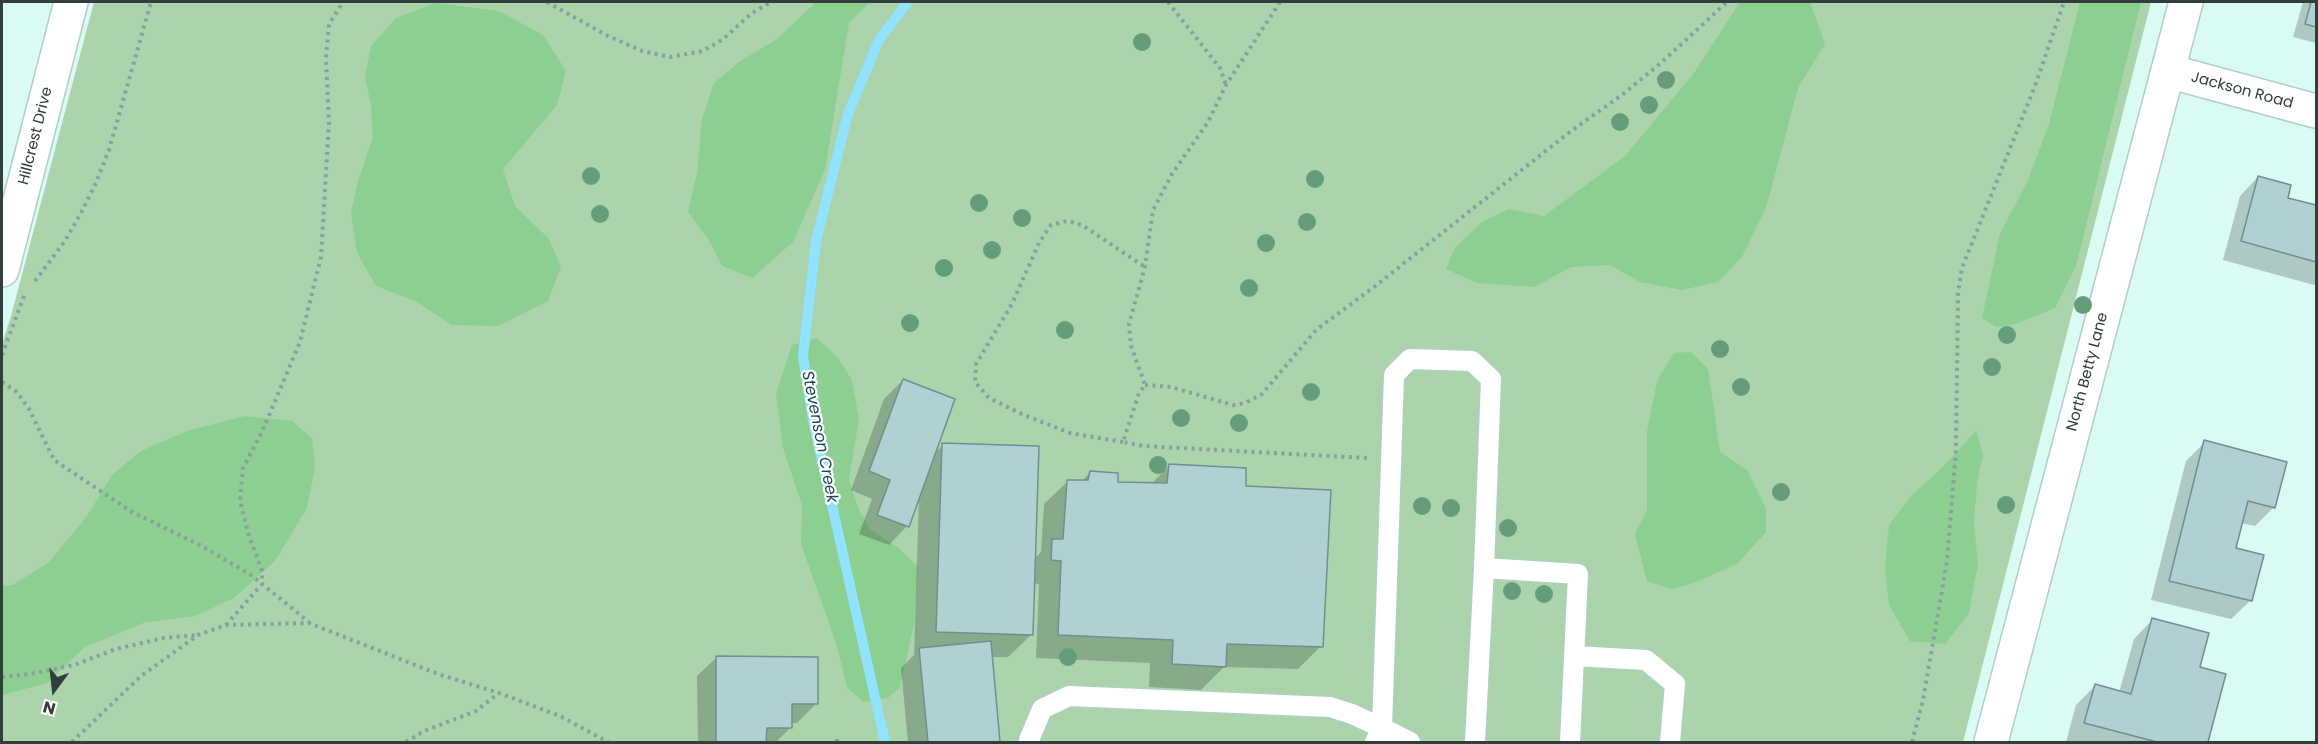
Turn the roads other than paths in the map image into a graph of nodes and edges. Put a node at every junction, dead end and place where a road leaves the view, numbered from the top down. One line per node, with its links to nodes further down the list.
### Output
1 (71, 2): 5 (street, Hillcrest Drive)
2 (2186, 2): 3 (street, North Betty Lane)
3 (2168, 71): 4 (street, Jackson Road); 14 (street, North Betty Lane)
4 (2316, 111)
5 (2, 270)
6 (1484, 568): 7 (lane); 8 (lane); 11 (lane)
7 (1574, 656): 12 (lane); 13 (lane)
8 (1378, 735): 9 (lane); 10 (lane)
9 (1030, 742)
10 (1410, 742)
11 (1475, 742)
12 (1570, 742)
13 (1670, 742)
14 (1991, 742)

